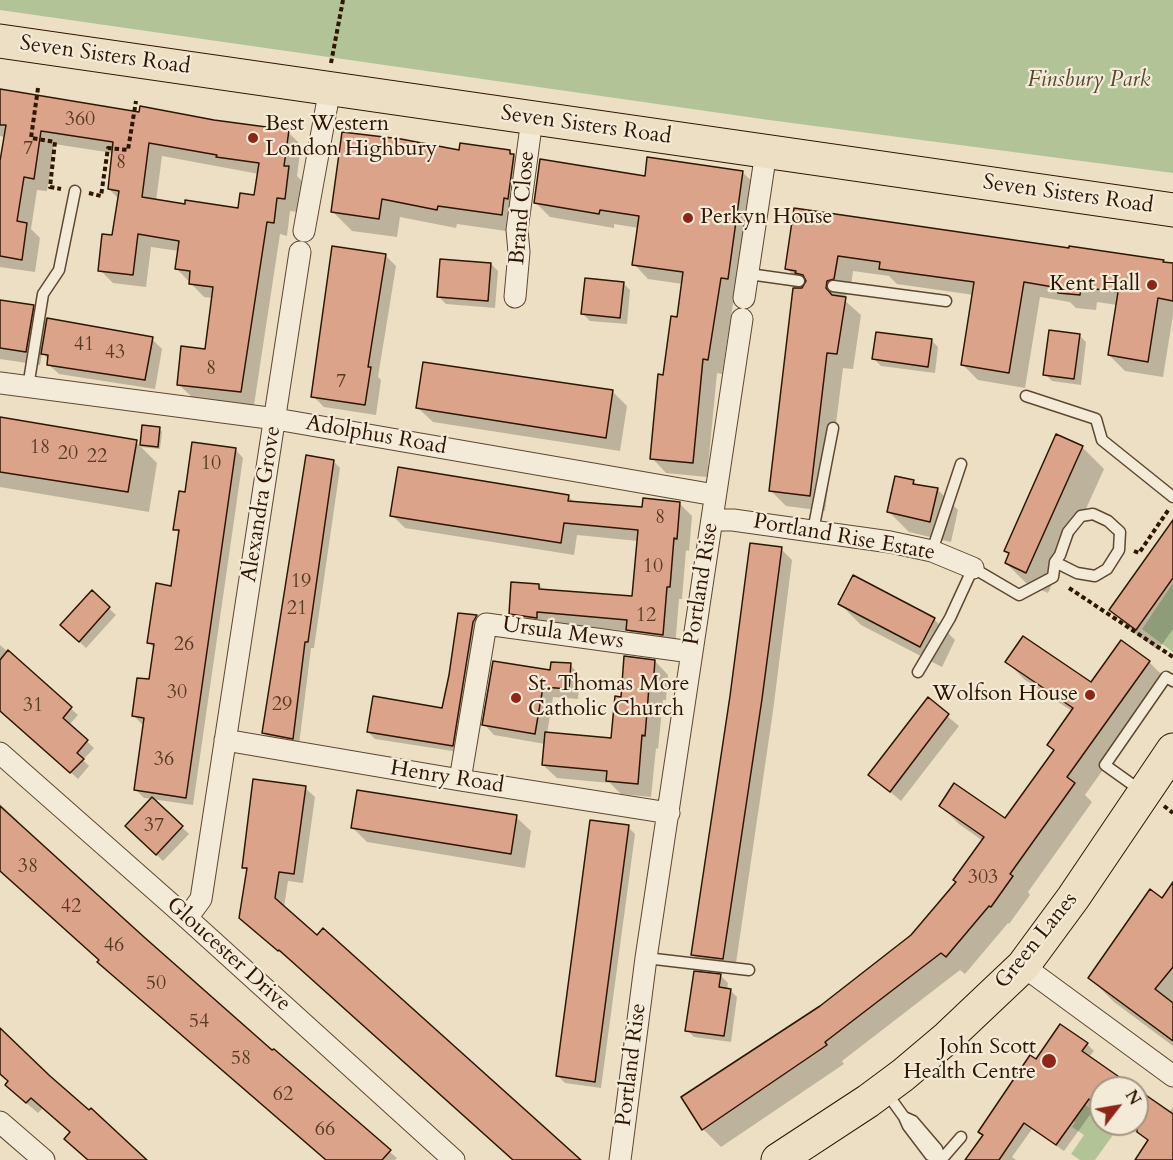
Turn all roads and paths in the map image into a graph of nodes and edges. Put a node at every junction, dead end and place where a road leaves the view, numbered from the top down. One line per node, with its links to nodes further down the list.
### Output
1 (343, 0): 3 (path)
2 (0, 41): 3 (main road, Seven Sisters Road)
3 (331, 73): 6 (main road, Seven Sisters Road); 18 (street, Alexandra Grove)
4 (38, 88): 8 (path)
5 (136, 101): 8 (path)
6 (532, 119): 7 (main road, Seven Sisters Road); 13 (street, Brand Close)
7 (766, 152): 9 (main road, Seven Sisters Road); 10 (street, Portland Rise)
8 (75, 191): 16 (lane)
9 (1173, 210)
10 (749, 274): 11 (lane); 21 (street, Portland Rise)
11 (799, 281)
12 (833, 286): 14 (lane)
13 (515, 297)
14 (946, 301)
15 (0, 383): 16 (street, Adolphus Road)
16 (28, 387): 18 (street, Adolphus Road)
17 (1026, 396): 22 (lane)
18 (276, 418): 21 (street, Adolphus Road); 35 (street, Alexandra Grove)
19 (833, 428): 25 (lane)
20 (961, 464): 27 (lane)
21 (715, 495): 24 (street, Portland Rise)
22 (1173, 497)
23 (1173, 504): 26 (path)
24 (712, 520): 25 (street, Portland Rise Estate); 31 (street, Portland Rise)
25 (813, 531): 27 (street, Portland Rise Estate)
26 (1119, 542): 28 (lane); 28 (lane)
27 (932, 551): 29 (street, Portland Rise Estate)
28 (1055, 562): 30 (lane)
29 (973, 568): 30 (lane); 33 (lane)
30 (1053, 577): 32 (path)
31 (691, 652): 38 (street, Ursula Mews); 40 (street, Portland Rise)
32 (1173, 657)
33 (918, 672)
34 (1173, 681): 39 (lane)
35 (225, 740): 38 (street, Henry Road); 41 (street, Alexandra Grove)
36 (1173, 750): 39 (main road, Green Lanes)
37 (0, 753): 41 (street, Gloucester Drive)
38 (460, 780): 40 (street, Henry Road)
39 (1144, 793): 43 (main road, Green Lanes)
40 (669, 813): 42 (street, Portland Rise)
41 (187, 918): 50 (street, Gloucester Drive)
42 (646, 958): 44 (lane); 51 (street, Portland Rise)
43 (1023, 966): 45 (street); 46 (main road, Green Lanes)
44 (749, 970)
45 (1173, 1076)
46 (885, 1090): 52 (main road, Green Lanes); 53 (lane)
47 (0, 1122): 49 (street)
48 (961, 1137): 53 (lane)
49 (44, 1160)
50 (454, 1160)
51 (620, 1160)
52 (778, 1160)
53 (941, 1160)

